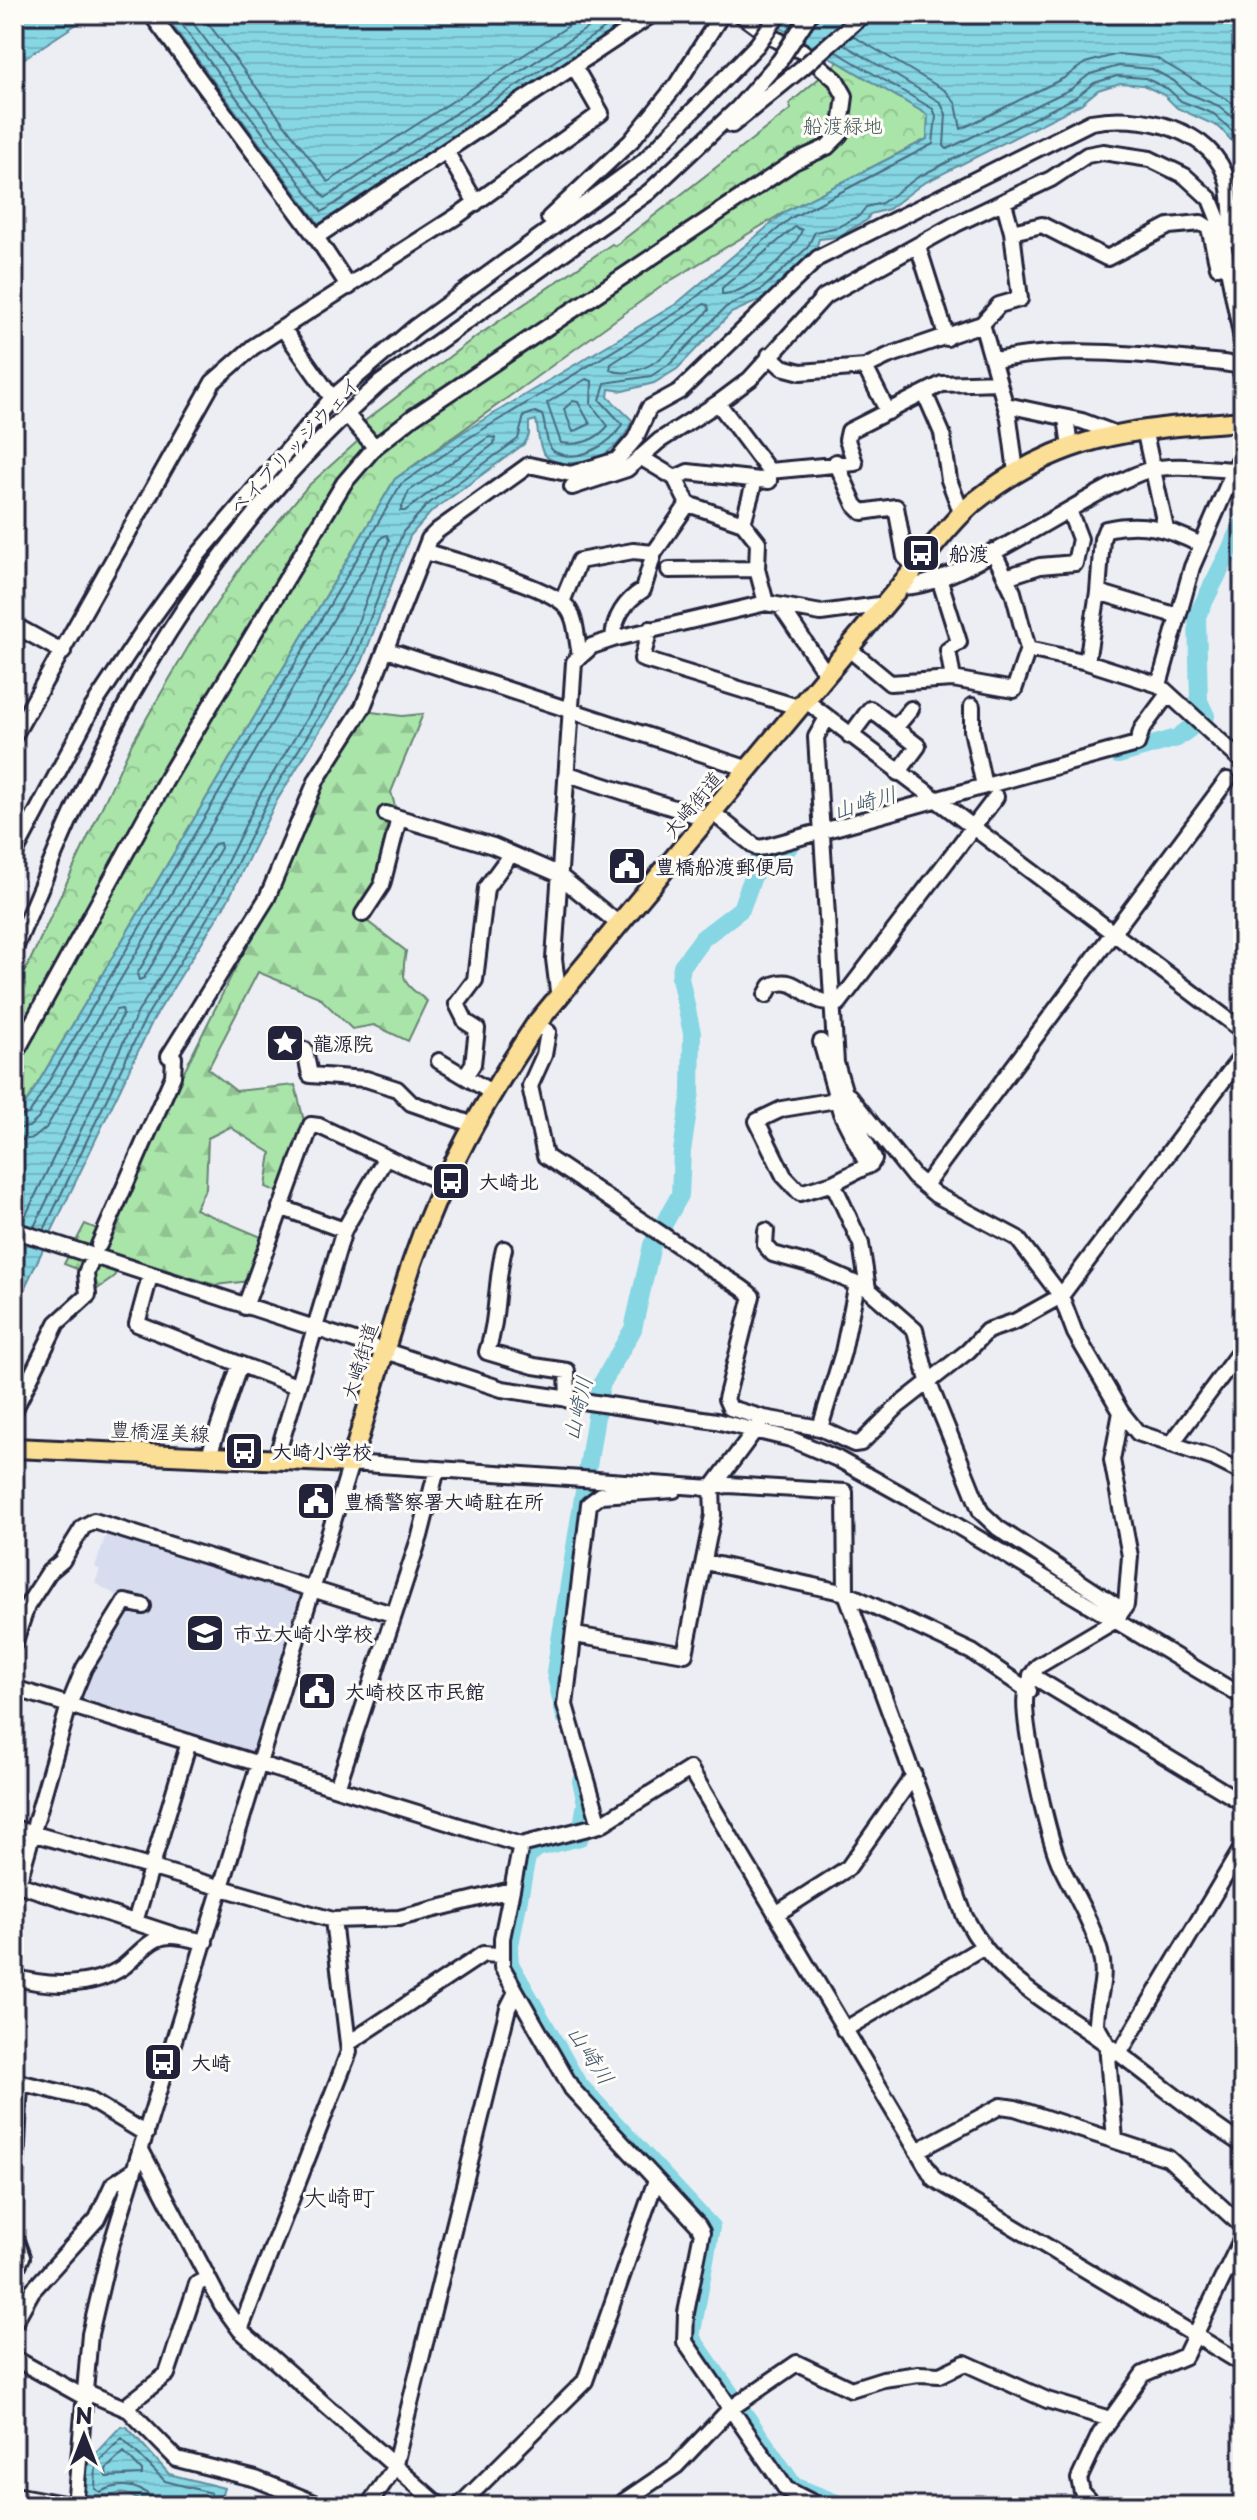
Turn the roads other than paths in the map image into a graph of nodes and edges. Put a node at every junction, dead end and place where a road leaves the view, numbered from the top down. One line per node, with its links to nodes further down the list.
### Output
1 (151, 14): 14 (street)
2 (653, 14): 8 (street)
3 (722, 14): 17 (street)
4 (740, 14): 39 (street)
5 (779, 14): 17 (street, ベイブリッジウェイ, bridge)
6 (810, 14): 10 (street, ベイブリッジウェイ, bridge)
7 (864, 14): 10 (street, bridge)
8 (574, 66): 9 (street); 11 (street)
9 (446, 151): 11 (street); 14 (street)
10 (684, 160): 34 (street, ベイブリッジウェイ)
11 (476, 203): 18 (street)
12 (1004, 203): 13 (street); 16 (street); 19 (street)
13 (1012, 232): 19 (street); 20 (street)
14 (316, 237): 18 (street)
15 (1233, 239): 42 (street)
16 (918, 246): 22 (street); 24 (street)
17 (477, 281): 30 (street, ベイブリッジウェイ)
18 (349, 287): 21 (street)
19 (1232, 296): 23 (street)
20 (982, 324): 22 (street); 25 (street)
21 (284, 330): 30 (street); 80 (street)
22 (947, 338): 26 (street)
23 (1243, 344)
24 (769, 355): 26 (street); 31 (street)
25 (995, 360): 27 (street); 28 (street)
26 (865, 367): 33 (street)
27 (1243, 379)
28 (998, 382): 29 (street); 32 (street)
29 (925, 394): 33 (street); 53 (street)
30 (332, 398): 105 (street, ベイブリッジウェイ)
31 (718, 403): 42 (street); 46 (street)
32 (1006, 405): 35 (street); 47 (street)
33 (888, 412): 43 (street)
34 (346, 414): 39 (street); 107 (street, ベイブリッジウェイ)
35 (1066, 418): 38 (street); 40 (street)
36 (1243, 421): 37 (main road, 大崎街道)
37 (1144, 429): 38 (main road, 大崎街道); 44 (street)
38 (1114, 433): 40 (main road, 大崎街道)
39 (375, 447): 121 (street)
40 (1070, 447): 47 (main road, 大崎街道)
41 (1243, 450): 45 (street)
42 (634, 455): 48 (street); 50 (street); 60 (street)
43 (836, 462): 46 (street); 62 (street)
44 (1150, 470): 45 (street); 52 (street); 55 (street)
45 (1235, 470): 58 (street)
46 (769, 471): 49 (street)
47 (1016, 472): 53 (main road, 大崎街道)
48 (675, 478): 49 (street); 51 (street)
49 (755, 480): 54 (street)
50 (572, 487)
51 (688, 504): 54 (street); 61 (street)
52 (1069, 510): 56 (street); 59 (street)
53 (962, 514): 62 (main road, 大崎街道)
54 (743, 523): 63 (street)
55 (1166, 529): 57 (street); 58 (street)
56 (1080, 539): 57 (street); 65 (street)
57 (1102, 539): 68 (street)
58 (1201, 545): 73 (street)
59 (993, 551): 65 (street); 66 (street)
60 (426, 552): 69 (street); 79 (street)
61 (654, 553): 69 (street); 76 (street)
62 (916, 567): 67 (main road, 大崎街道)
63 (757, 569): 64 (street); 70 (street)
64 (669, 570)
65 (1006, 577): 78 (street)
66 (939, 578): 67 (street); 84 (street)
67 (901, 586): 71 (main road, 大崎街道)
68 (1098, 592): 73 (street); 82 (street)
69 (562, 602): 81 (street)
70 (766, 603): 72 (street); 75 (street)
71 (886, 604): 72 (street); 77 (main road, 大崎街道)
72 (781, 607): 83 (street)
73 (1178, 616): 85 (street)
74 (14, 625): 80 (street)
75 (650, 629): 76 (street); 86 (street)
76 (613, 639): 81 (street)
77 (849, 649): 83 (main road, 大崎街道); 84 (street)
78 (1028, 649): 82 (street); 84 (street)
79 (387, 650): 89 (street); 135 (street)
80 (63, 652): 92 (street)
81 (580, 654): 89 (street)
82 (1087, 662): 85 (street)
83 (827, 675): 86 (main road, 大崎街道)
84 (953, 679)
85 (1164, 690): 94 (street); 99 (street)
86 (804, 705): 90 (street); 95 (main road, 大崎街道)
87 (972, 706): 99 (street)
88 (911, 709): 91 (street)
89 (571, 712): 95 (street); 97 (street)
90 (827, 718): 93 (street); 103 (street)
91 (895, 728): 93 (street); 96 (street)
92 (14, 736)
93 (850, 736): 96 (street)
94 (1243, 762)
95 (749, 769): 101 (main road, 大崎街道)
96 (898, 773): 100 (street)
97 (568, 774): 101 (street); 106 (street)
98 (1227, 780): 110 (street)
99 (990, 792): 100 (street); 102 (street)
100 (939, 804): 102 (street); 103 (street)
101 (711, 816): 103 (street); 109 (main road, 大崎街道)
102 (973, 829): 110 (street); 115 (street)
103 (821, 835): 115 (street)
104 (511, 854): 106 (street); 108 (street); 123 (street)
105 (14, 855)
106 (560, 877): 109 (street); 114 (street)
107 (31, 912): 111 (street); 112 (street, ベイブリッジウェイ)
108 (363, 914)
109 (620, 925): 114 (main road, 大崎街道)
110 (1111, 933): 117 (street); 130 (street)
111 (14, 937)
112 (14, 951)
113 (766, 995): 115 (street)
114 (559, 999): 116 (main road, 大崎街道)
115 (830, 1002): 125 (street)
116 (536, 1024): 124 (main road, 大崎街道); 151 (street)
117 (1243, 1031)
118 (821, 1042): 125 (street)
119 (305, 1050): 126 (street)
120 (1243, 1054): 140 (street)
121 (14, 1056)
122 (439, 1061): 123 (street)
123 (465, 1076): 124 (street)
124 (491, 1092): 126 (main road, 大崎街道)
125 (840, 1095): 128 (street); 128 (street); 130 (street)
126 (474, 1125): 129 (main road, 大崎街道)
127 (386, 1157): 129 (street); 131 (street); 133 (street)
128 (833, 1183): 139 (street)
129 (444, 1184): 144 (main road, 大崎街道)
130 (925, 1185): 140 (street)
131 (280, 1207): 133 (street); 141 (street)
132 (14, 1230): 138 (street)
133 (344, 1230): 142 (street)
134 (766, 1231): 139 (street)
135 (99, 1245)
136 (504, 1249): 148 (street)
137 (90, 1264): 149 (street)
138 (150, 1276): 141 (street); 145 (street)
139 (862, 1286): 146 (street); 152 (street)
140 (1061, 1296): 146 (street); 150 (street)
141 (245, 1307): 142 (street)
142 (314, 1328): 144 (street); 147 (street)
143 (1243, 1347): 153 (street)
144 (385, 1351): 148 (street); 157 (main road, 大崎街道)
145 (240, 1364): 147 (street); 155 (street)
146 (928, 1381): 152 (street); 166 (street)
147 (296, 1386): 156 (street)
148 (568, 1400): 151 (street)
149 (14, 1411)
150 (1121, 1412): 153 (street); 166 (street)
151 (760, 1424): 152 (street); 160 (street); 166 (street)
152 (820, 1428)
153 (1172, 1443): 159 (street)
154 (14, 1448): 155 (main road, 豊橋渥美線)
155 (209, 1455): 156 (main road, 豊橋渥美線)
156 (276, 1459): 157 (main road, 豊橋渥美線)
157 (351, 1463): 158 (street); 162 (street)
158 (437, 1469): 160 (street); 165 (street)
159 (1243, 1473)
160 (712, 1488): 161 (street); 163 (street); 167 (street)
161 (705, 1562): 163 (street); 167 (street)
162 (312, 1591): 165 (street); 168 (street); 175 (street)
163 (846, 1593): 171 (street); 176 (street)
164 (143, 1606): 173 (street)
165 (392, 1614): 177 (street)
166 (1119, 1615): 169 (street); 172 (street)
167 (575, 1635): 179 (street)
168 (14, 1644)
169 (1031, 1675): 171 (street); 178 (street)
170 (14, 1688): 173 (street)
171 (1029, 1691): 198 (street)
172 (1243, 1697)
173 (69, 1705): 174 (street); 181 (street)
174 (189, 1742): 175 (street); 184 (street)
175 (259, 1764): 177 (street); 185 (street)
176 (914, 1775): 187 (street); 192 (street)
177 (337, 1788): 182 (street)
178 (1243, 1803)
179 (588, 1827): 182 (street); 187 (street)
180 (14, 1828): 181 (street)
181 (33, 1833): 184 (street); 189 (street)
182 (521, 1845): 186 (street)
183 (1243, 1846): 199 (street)
184 (151, 1869): 185 (street); 189 (street)
185 (221, 1888): 188 (street); 191 (street)
186 (511, 1890): 188 (street); 193 (street)
187 (776, 1914): 196 (street)
188 (333, 1920): 197 (street)
189 (135, 1922): 190 (street)
190 (177, 1936): 191 (street); 194 (street)
191 (205, 1942): 201 (street)
192 (981, 1948): 196 (street); 198 (street)
193 (499, 1955): 195 (street); 197 (street)
194 (14, 1977)
195 (515, 1994): 207 (street); 224 (street)
196 (844, 2030): 205 (street)
197 (349, 2043): 216 (street)
198 (1107, 2044): 199 (street); 202 (street)
199 (1119, 2054): 203 (street)
200 (17, 2082): 201 (street); 208 (street)
201 (146, 2134): 204 (street)
202 (1115, 2140): 205 (street); 209 (street)
203 (1243, 2145)
204 (141, 2150): 206 (street); 213 (street)
205 (917, 2151): 217 (street)
206 (134, 2170): 214 (street); 220 (street)
207 (656, 2180): 221 (street); 230 (street)
208 (14, 2205)
209 (1243, 2227)
210 (14, 2235): 212 (street)
211 (1243, 2236): 217 (street)
212 (14, 2274): 214 (street)
213 (208, 2278): 216 (street); 222 (street)
214 (32, 2291): 215 (street)
215 (14, 2323)
216 (240, 2330): 224 (street)
217 (1197, 2336): 219 (street); 223 (street)
218 (14, 2358): 220 (street)
219 (1243, 2364)
220 (84, 2394): 222 (street); 226 (street)
221 (734, 2406): 223 (street); 231 (street); 232 (street)
222 (129, 2410): 227 (street)
223 (1110, 2419): 233 (street)
224 (394, 2468): 228 (street); 229 (street)
225 (14, 2495): 226 (street)
226 (75, 2506)
227 (322, 2506)
228 (368, 2506)
229 (440, 2506)
230 (459, 2506)
231 (617, 2506)
232 (819, 2506)
233 (1095, 2506)

